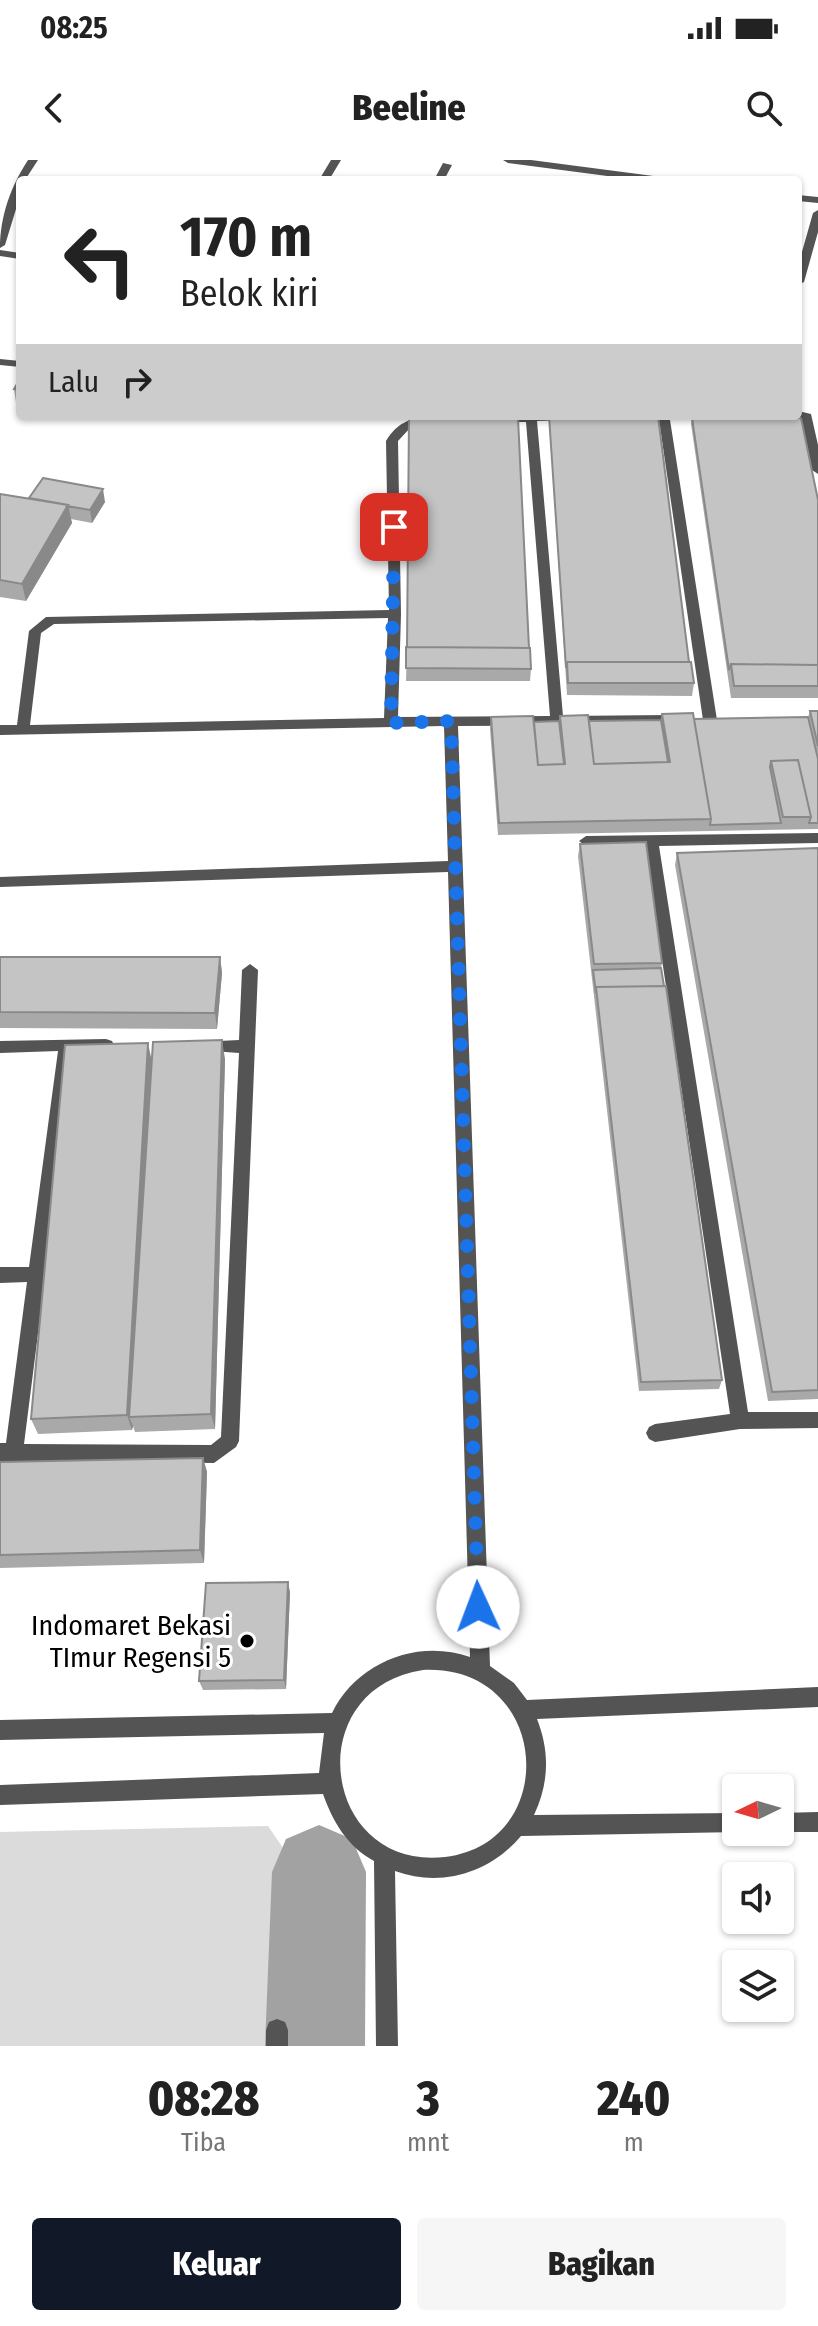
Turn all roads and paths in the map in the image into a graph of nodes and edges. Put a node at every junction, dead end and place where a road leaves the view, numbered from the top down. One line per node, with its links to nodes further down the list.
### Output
1 (508, 160): 4 (street)
2 (447, 165): 3 (street)
3 (441, 176)
4 (630, 176)
5 (16, 193): 7 (street)
6 (818, 213): 8 (street)
7 (0, 245)
8 (802, 271)
9 (807, 414): 13 (street)
10 (438, 420): 14 (street)
11 (531, 420): 15 (street)
12 (664, 420): 18 (street)
13 (818, 470)
14 (395, 614): 21 (street); 22 (street)
15 (557, 719): 16 (street); 20 (street)
16 (679, 720)
17 (695, 720): 18 (street)
18 (710, 720): 19 (street)
19 (725, 720)
20 (451, 721): 21 (street); 27 (street)
21 (391, 723): 22 (street)
22 (23, 729): 23 (street)
23 (0, 730)
24 (818, 838): 26 (street)
25 (586, 841): 26 (street)
26 (651, 841): 38 (street)
27 (456, 866): 28 (street); 41 (street)
28 (0, 882)
29 (250, 970): 34 (street)
30 (67, 1044): 31 (street); 33 (street); 35 (street)
31 (127, 1045)
32 (187, 1046): 34 (street)
33 (0, 1047)
34 (247, 1047): 40 (street)
35 (36, 1274): 36 (street); 40 (street)
36 (0, 1275)
37 (818, 1420): 38 (street)
38 (740, 1421): 39 (street)
39 (655, 1433)
40 (7, 1452)
41 (480, 1668): 43 (street); 44 (street)
42 (818, 1697): 43 (street)
43 (521, 1710): 51 (street)
44 (338, 1723): 45 (street); 46 (street)
45 (0, 1730)
46 (334, 1783): 47 (street); 52 (street)
47 (0, 1795)
48 (818, 1822): 50 (street)
49 (722, 1823): 51 (street)
50 (794, 1823)
51 (517, 1826): 52 (street)
52 (384, 1858): 53 (street)
53 (387, 2046)

